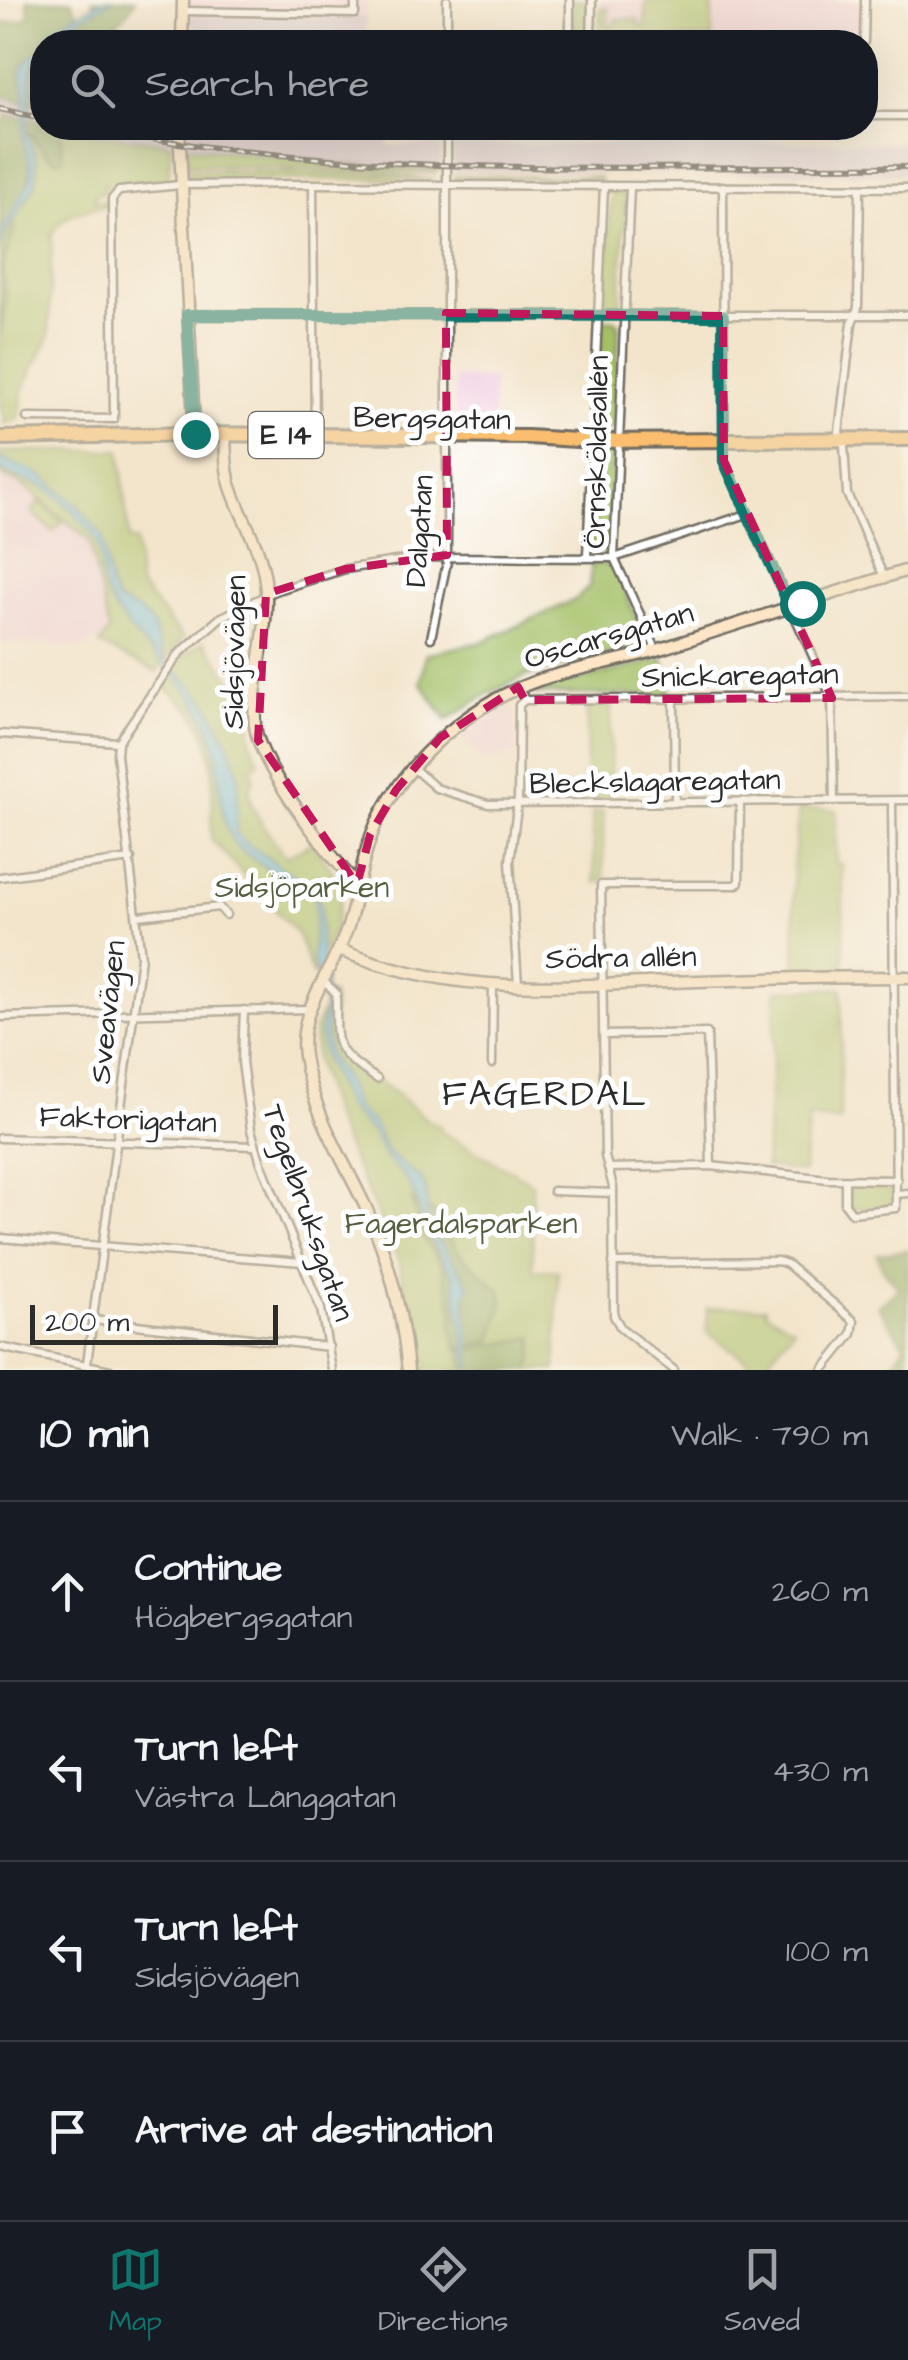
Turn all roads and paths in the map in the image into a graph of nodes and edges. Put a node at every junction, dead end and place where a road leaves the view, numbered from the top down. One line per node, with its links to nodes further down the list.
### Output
1 (355, 0): 6 (street)
2 (447, 0): 7 (street)
3 (570, 0): 8 (street)
4 (592, 0): 9 (street)
5 (865, 0): 10 (street)
6 (183, 6)
7 (446, 30)
8 (570, 30)
9 (591, 30)
10 (864, 30)
11 (878, 116): 12 (street)
12 (908, 116)
13 (179, 140): 16 (street)
14 (447, 140): 17 (street, Dalgatan)
15 (314, 184): 16 (street); 17 (street); 24 (street)
16 (180, 185): 26 (street); 32 (street)
17 (447, 186): 19 (street); 23 (street, Dalgatan)
18 (723, 186): 20 (street); 21 (street); 30 (street)
19 (604, 187): 20 (street); 27 (street, Örnsköldsallén)
20 (630, 187): 29 (street, Örnsköldsallén)
21 (860, 188): 22 (street); 25 (street)
22 (908, 188)
23 (446, 313): 24 (street); 27 (street); 37 (street, Dalgatan)
24 (313, 314): 26 (street); 38 (street)
25 (856, 314): 28 (street); 30 (street); 42 (street)
26 (187, 315): 35 (street)
27 (598, 315): 29 (street); 39 (street, Örnsköldsallén)
28 (908, 315)
29 (623, 316): 30 (street); 40 (street, Örnsköldsallén)
30 (723, 316): 41 (street)
31 (27, 418): 32 (street)
32 (43, 418): 34 (street)
33 (0, 438): 34 (highway, Bergsgatan / E 14)
34 (40, 438): 35 (highway, Bergsgatan / E 14)
35 (195, 438): 36 (highway, Bergsgatan / E 14)
36 (225, 438): 38 (highway, Bergsgatan / E 14); 50 (street, Sidsjövägen)
37 (448, 439): 38 (highway, Bergsgatan / E 14); 39 (highway, Bergsgatan / E 14); 45 (street, Dalgatan)
38 (315, 440)
39 (593, 441): 40 (highway, Bergsgatan / E 14); 46 (street, Örnsköldsallén)
40 (619, 441): 41 (highway, Bergsgatan / E 14); 47 (street, Örnsköldsallén)
41 (722, 442): 42 (highway, Bergsgatan / E 14); 44 (street)
42 (841, 442): 43 (highway, Bergsgatan / E 14); 49 (street)
43 (908, 442)
44 (747, 514): 47 (street); 51 (street)
45 (446, 555): 46 (street); 50 (street); 52 (street, Dalgatan)
46 (588, 556): 47 (street)
47 (614, 558): 53 (street, Örnsköldsallén)
48 (908, 570): 49 (street, Oscarsgatan)
49 (884, 577): 51 (street, Oscarsgatan)
50 (266, 594): 60 (street); 70 (street, Sidsjövägen)
51 (790, 607): 53 (street, Oscarsgatan); 56 (street)
52 (432, 638)
53 (657, 650): 54 (street, Oscarsgatan)
54 (519, 688): 57 (street); 61 (street, Oscarsgatan)
55 (908, 696): 56 (street, Snickaregatan)
56 (832, 698): 58 (street, Snickaregatan); 64 (street)
57 (525, 700): 58 (street, Snickaregatan); 67 (street)
58 (674, 700): 65 (street)
59 (0, 734): 60 (street)
60 (118, 742): 68 (street, Sveavägen)
61 (413, 768): 67 (street, Bleckslagaregatan); 70 (street, Oscarsgatan)
62 (892, 800): 63 (street, Bleckslagaregatan); 64 (street, Bleckslagaregatan); 75 (street)
63 (908, 800)
64 (834, 801): 66 (street, Bleckslagaregatan)
65 (675, 802): 66 (street, Bleckslagaregatan); 67 (street, Bleckslagaregatan)
66 (740, 803): 77 (street)
67 (518, 806): 79 (street)
68 (131, 859): 69 (street); 72 (street, Sveavägen)
69 (0, 877)
70 (357, 885): 73 (street)
71 (226, 915): 72 (street)
72 (138, 916): 82 (street, Sveavägen)
73 (340, 950): 76 (street); 78 (street, Södra allén)
74 (908, 976): 75 (street, Södra allén)
75 (895, 977): 77 (street, Södra allén); 93 (street)
76 (327, 983): 80 (street); 86 (street)
77 (602, 984): 79 (street, Södra allén); 84 (street)
78 (493, 985): 79 (street, Södra allén); 85 (street)
79 (518, 985)
80 (312, 1004): 81 (street); 108 (street)
81 (244, 1010): 82 (street); 89 (street, Tegelbruksgatan)
82 (134, 1012): 83 (street); 88 (street, Sveavägen)
83 (0, 1017)
84 (604, 1035): 90 (street); 91 (street)
85 (492, 1064)
86 (378, 1079)
87 (0, 1138): 88 (street, Faktorigatan)
88 (116, 1142): 89 (street, Faktorigatan); 99 (street, Sveavägen)
89 (255, 1146): 100 (street, Tegelbruksgatan)
90 (711, 1166): 91 (street); 92 (street)
91 (609, 1168): 95 (street)
92 (845, 1180): 93 (street); 97 (street)
93 (896, 1180): 97 (street)
94 (553, 1190): 95 (street)
95 (612, 1192): 101 (street)
96 (908, 1193): 97 (street)
97 (897, 1194)
98 (0, 1238): 99 (street)
99 (102, 1246): 100 (street); 102 (street, Sveavägen)
100 (302, 1262): 104 (street, Tegelbruksgatan)
101 (613, 1262): 109 (street); 110 (street)
102 (93, 1320): 104 (street); 105 (street, Sveavägen)
103 (0, 1347): 105 (street)
104 (329, 1347): 107 (street, Tegelbruksgatan)
105 (87, 1363): 106 (street)
106 (110, 1370)
107 (332, 1370)
108 (408, 1370)
109 (674, 1370)
110 (822, 1370)

